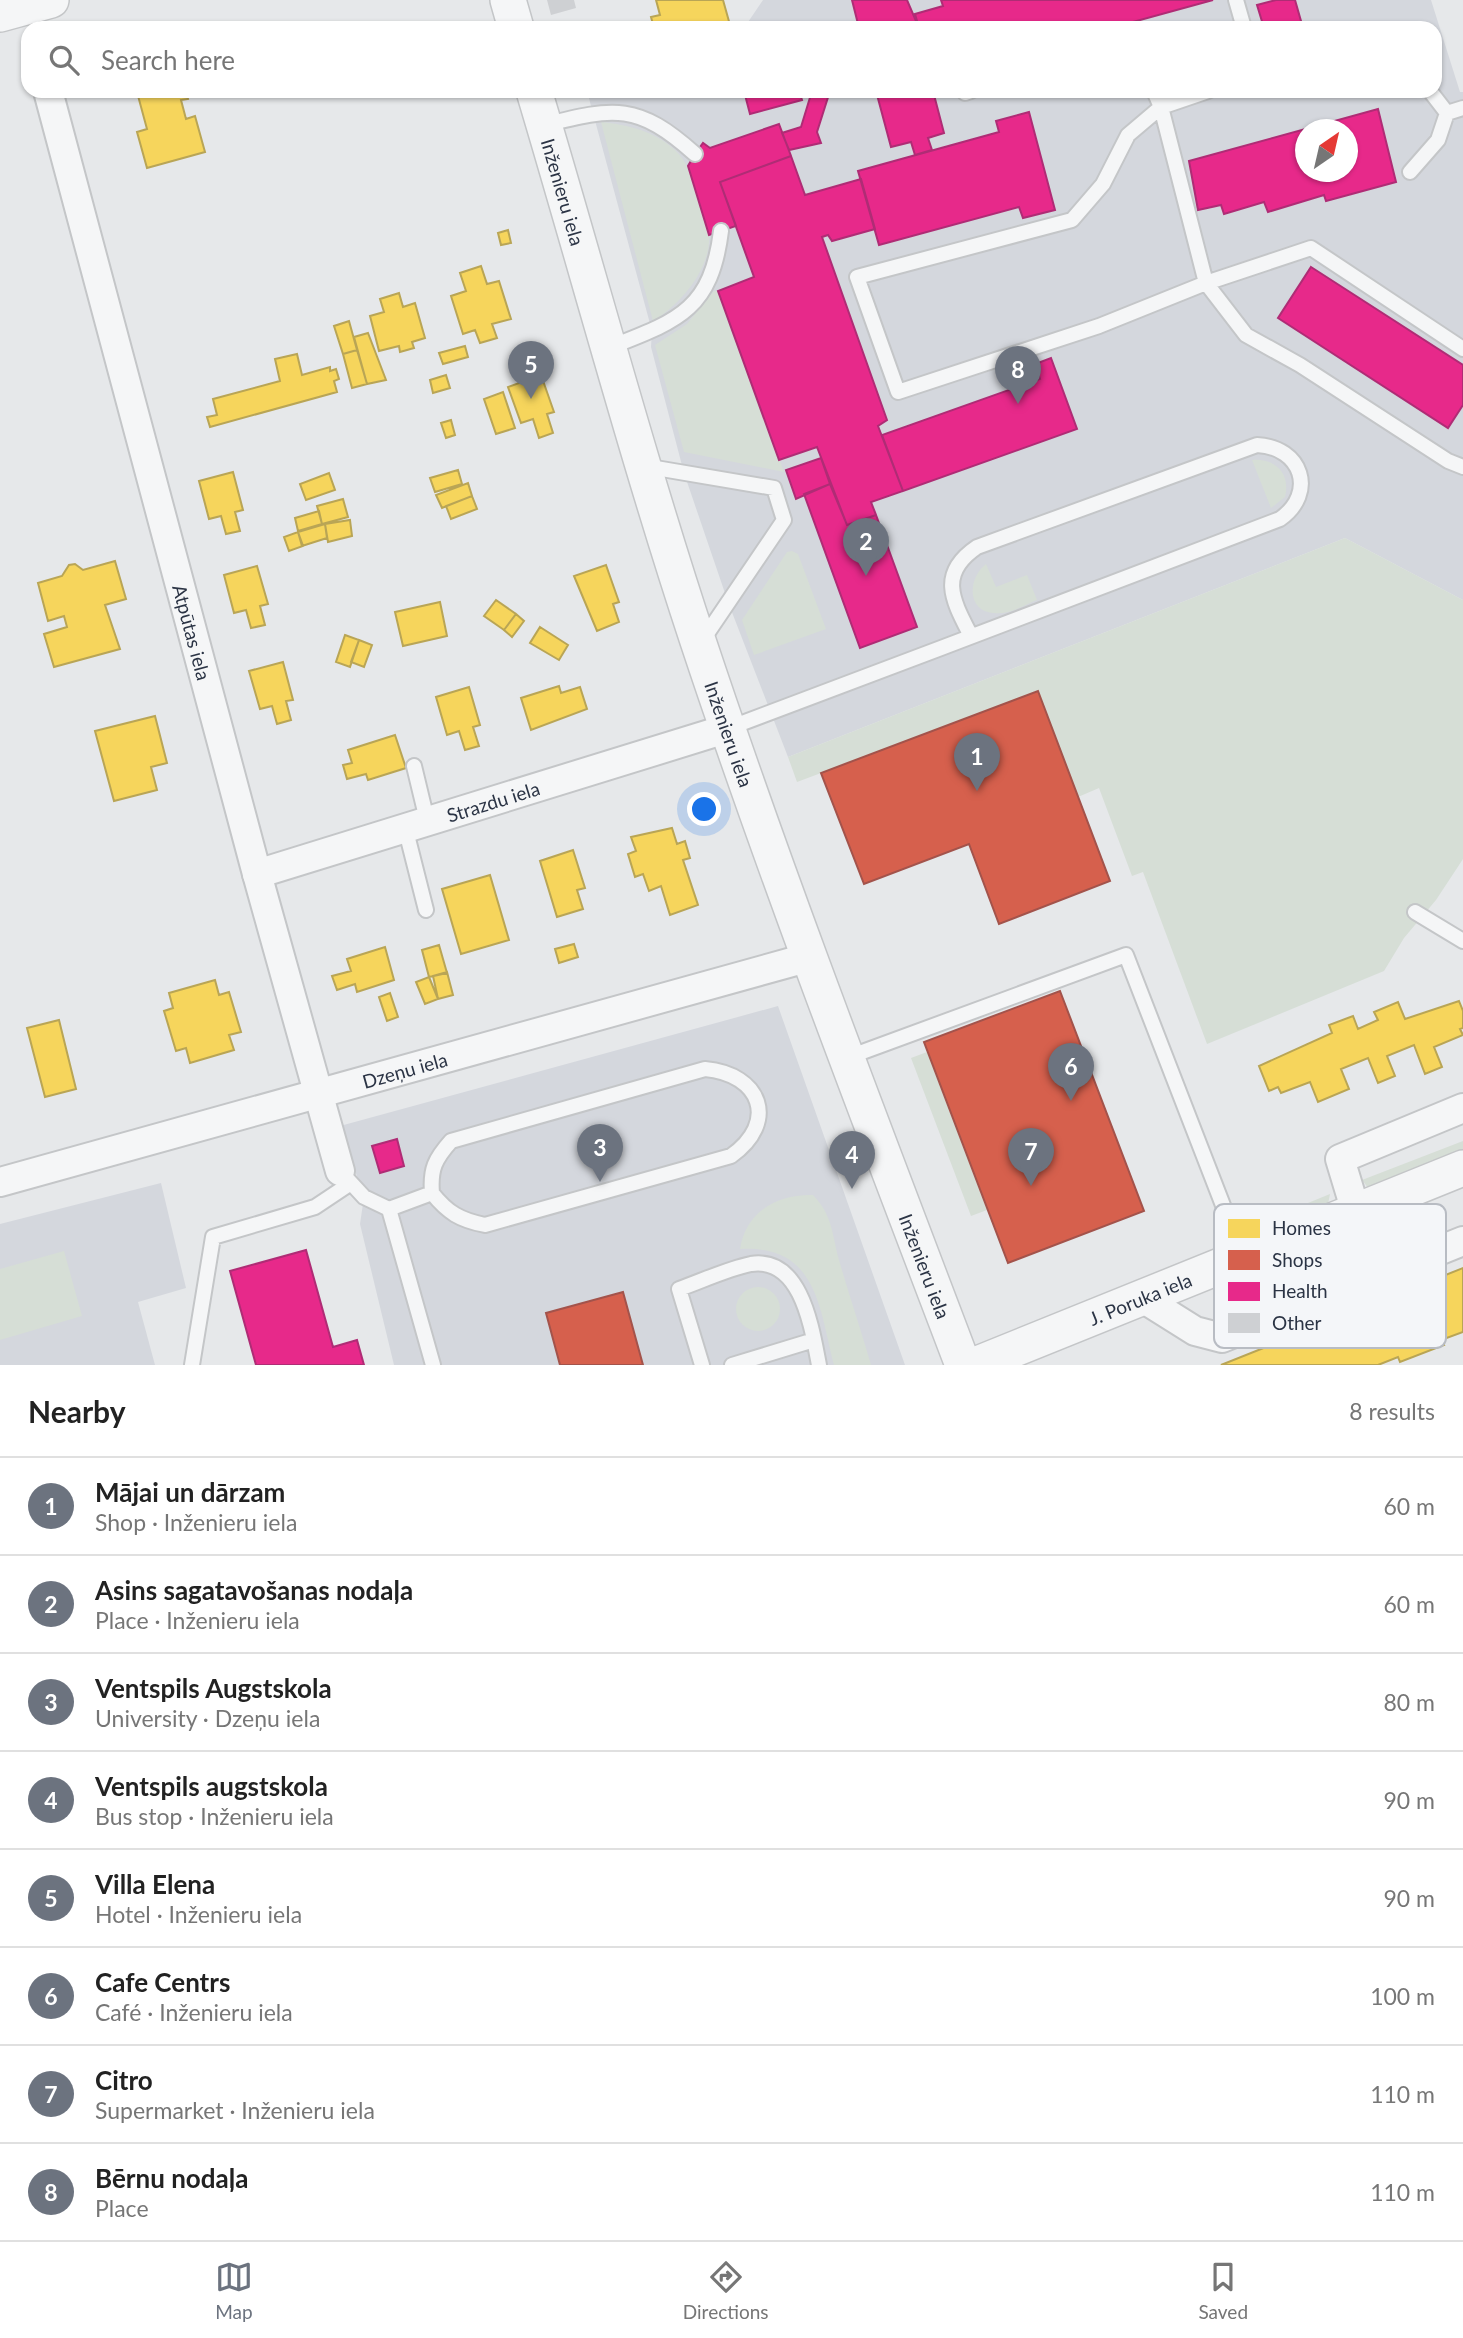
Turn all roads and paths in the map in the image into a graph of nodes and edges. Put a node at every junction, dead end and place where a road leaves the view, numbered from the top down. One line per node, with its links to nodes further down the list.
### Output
1 (508, 0): 3 (street)
2 (1236, 0): 4 (lane)
3 (514, 21)
4 (1242, 21)
5 (50, 98): 27 (street, Atpūtas iela)
6 (536, 98): 13 (street, Inženieru iela)
7 (1157, 98): 10 (lane)
8 (1187, 98): 10 (lane)
9 (1435, 98): 12 (lane)
10 (1161, 107): 17 (lane); 17 (lane)
11 (1463, 108): 12 (lane)
12 (1447, 113): 15 (lane)
13 (544, 125): 14 (lane); 18 (street, Inženieru iela)
14 (695, 153)
15 (1410, 172)
16 (721, 231): 18 (lane)
17 (1206, 283): 19 (lane); 21 (lane)
18 (608, 348): 20 (street, Inženieru iela)
19 (1463, 349)
20 (642, 466): 23 (street, Inženieru iela); 23 (lane)
21 (1463, 467)
22 (971, 636): 22 (lane); 24 (lane)
23 (699, 645): 24 (street, Inženieru iela)
24 (729, 728): 26 (street, Strazdu iela); 31 (street, Inženieru iela)
25 (414, 766): 26 (lane)
26 (416, 824): 27 (street, Strazdu iela); 28 (lane)
27 (257, 874): 33 (street, Atpūtas iela)
28 (426, 910)
29 (1415, 912): 30 (lane)
30 (1463, 941)
31 (810, 957): 32 (street, Inženieru iela); 33 (street, Dzeņu iela)
32 (846, 1058): 39 (lane); 54 (street, Inženieru iela)
33 (317, 1094): 36 (street, Atpūtas iela); 37 (street, Dzeņu iela)
34 (1463, 1108): 40 (street)
35 (1463, 1168): 41 (street, J. Poruka iela)
36 (346, 1177): 42 (lane); 49 (lane)
37 (0, 1182)
38 (432, 1193): 38 (lane); 42 (lane)
39 (1223, 1204)
40 (1354, 1204)
41 (1375, 1204)
42 (389, 1209): 50 (lane)
43 (1463, 1241): 44 (street)
44 (1446, 1248)
45 (1214, 1271): 46 (street, J. Poruka iela)
46 (1144, 1299): 47 (street); 55 (street, J. Poruka iela)
47 (1214, 1336)
48 (814, 1340): 51 (lane); 52 (lane); 53 (lane)
49 (192, 1365)
50 (433, 1365)
51 (702, 1365)
52 (732, 1365)
53 (819, 1365)
54 (963, 1365)
55 (975, 1365)

